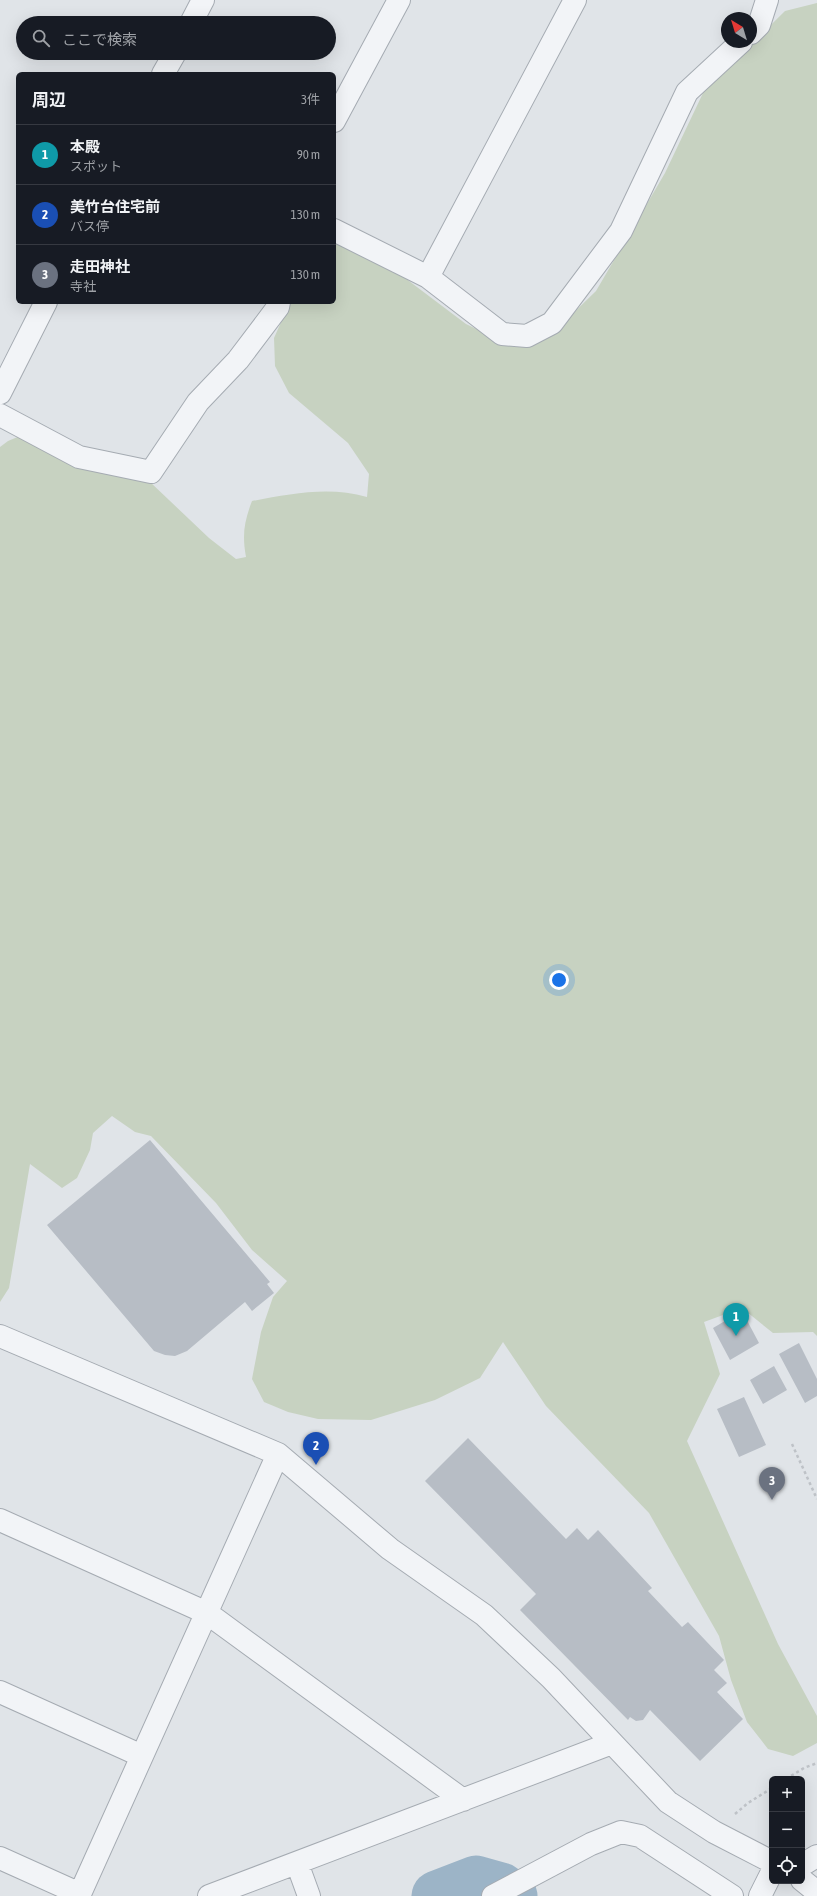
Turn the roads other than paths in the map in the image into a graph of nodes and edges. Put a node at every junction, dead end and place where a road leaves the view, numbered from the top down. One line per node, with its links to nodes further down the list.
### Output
1 (203, 0): 5 (street)
2 (399, 0): 10 (street)
3 (575, 0): 12 (street)
4 (767, 0): 6 (street)
5 (195, 16)
6 (757, 27)
7 (735, 48): 12 (street)
8 (171, 60): 9 (street)
9 (164, 72)
10 (336, 117)
11 (336, 231): 12 (street)
12 (428, 277)
13 (45, 304): 15 (street)
14 (279, 304): 16 (street)
15 (0, 393)
16 (0, 415)
17 (0, 1336): 18 (street)
18 (278, 1454): 20 (street); 22 (street)
19 (0, 1520): 20 (street)
20 (207, 1613): 23 (street); 24 (street)
21 (0, 1692): 23 (street)
22 (612, 1743): 24 (street); 27 (street)
23 (142, 1756): 33 (street)
24 (463, 1800): 28 (street)
25 (817, 1856): 29 (street)
26 (0, 1858): 33 (street)
27 (769, 1860)
28 (297, 1863): 35 (street); 36 (street)
29 (805, 1863)
30 (769, 1878): 38 (street)
31 (805, 1882): 32 (street)
32 (817, 1892)
33 (80, 1895)
34 (495, 1895): 37 (street)
35 (209, 1896)
36 (309, 1896)
37 (732, 1896)
38 (760, 1896)

